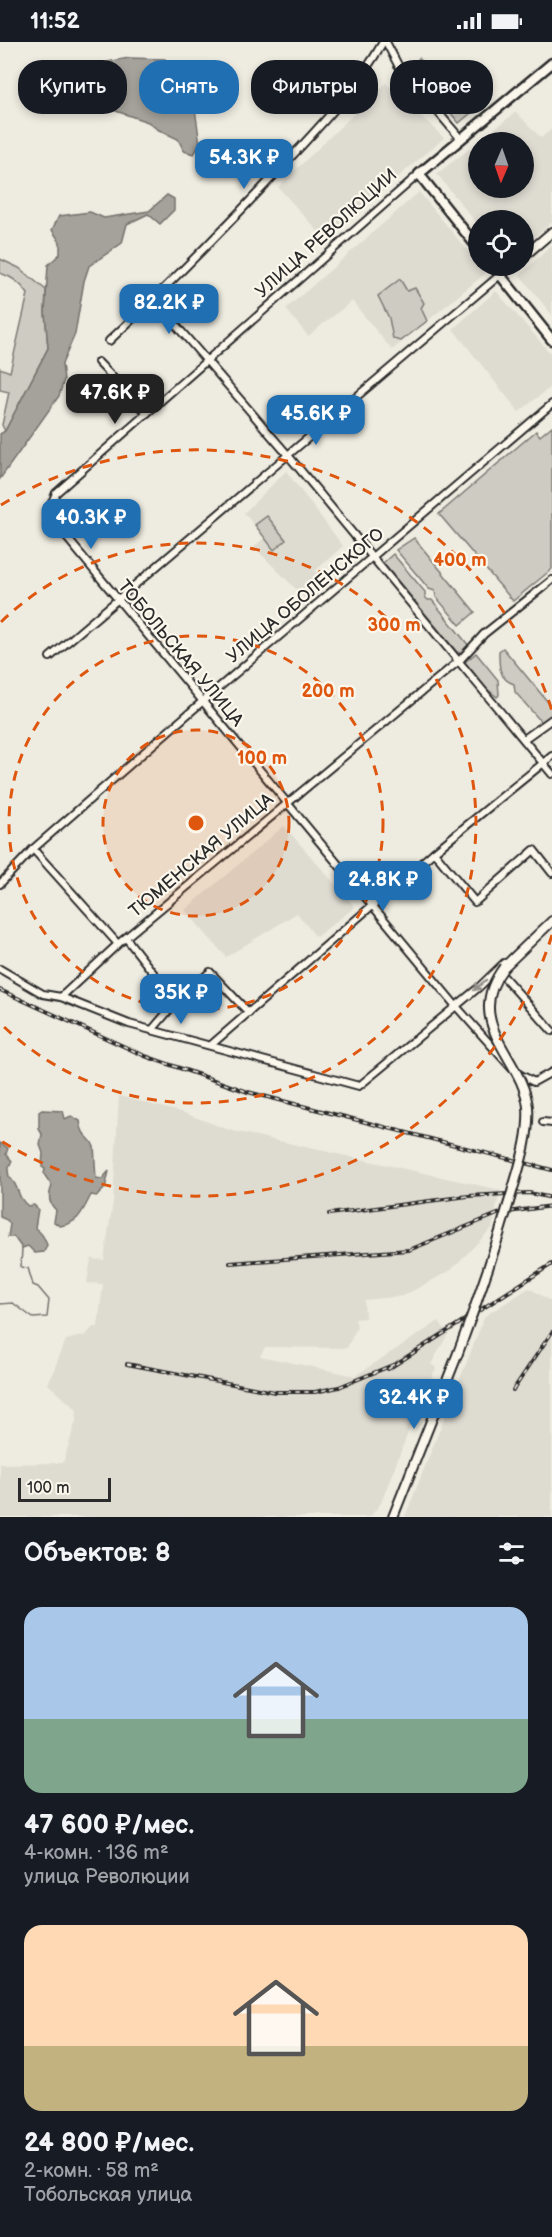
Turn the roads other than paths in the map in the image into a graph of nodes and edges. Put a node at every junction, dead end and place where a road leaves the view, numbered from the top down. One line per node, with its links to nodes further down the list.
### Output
1 (384, 42): 3 (street); 10 (street)
2 (552, 63): 3 (main road, УЛИЦА РЕВОЛЮЦИИ)
3 (460, 138): 4 (main road, УЛИЦА РЕВОЛЮЦИИ)
4 (419, 174): 6 (main road); 13 (street, УЛИЦА РЕВОЛЮЦИИ)
5 (552, 232): 7 (street)
6 (468, 235)
7 (534, 247)
8 (499, 276): 17 (street)
9 (501, 276): 11 (main road)
10 (159, 295): 12 (street); 13 (street)
11 (552, 340)
12 (109, 341)
13 (207, 361): 16 (street, УЛИЦА РЕВОЛЮЦИИ); 17 (street)
14 (98, 362): 16 (street)
15 (552, 404): 19 (street, УЛИЦА ОБОЛЕНСКОГО)
16 (147, 413): 18 (street, УЛИЦА РЕВОЛЮЦИИ)
17 (287, 454): 19 (street); 21 (street)
18 (50, 507): 21 (street, ТОБОЛЬСКАЯ УЛИЦА)
19 (372, 557): 23 (street); 24 (street, УЛИЦА ОБОЛЕНСКОГО)
20 (552, 580): 23 (street, ТЮМЕНСКАЯ УЛИЦА)
21 (117, 600): 22 (street); 24 (street, ТОБОЛЬСКАЯ УЛИЦА)
22 (50, 657)
23 (460, 660): 26 (street); 30 (street, ТЮМЕНСКАЯ УЛИЦА)
24 (202, 701): 30 (street, ТОБОЛЬСКАЯ УЛИЦА); 31 (street, УЛИЦА ОБОЛЕНСКОГО)
25 (552, 719): 26 (street)
26 (524, 739): 28 (street)
27 (552, 756): 28 (street)
28 (543, 762): 29 (street); 32 (street)
29 (552, 774)
30 (287, 802): 35 (street, ТОБОЛЬСКАЯ УЛИЦА); 38 (street, ТЮМЕНСКАЯ УЛИЦА)
31 (33, 849): 34 (street, УЛИЦА ОБОЛЕНСКОГО); 39 (street)
32 (434, 852): 33 (street); 35 (street)
33 (552, 873)
34 (0, 884)
35 (372, 906): 44 (street, ТОБОЛЬСКАЯ УЛИЦА); 45 (street)
36 (552, 921): 37 (street)
37 (535, 936): 44 (street, one-way to 44); 52 (street, bridge)
38 (126, 938): 39 (street, ТЮМЕНСКАЯ УЛИЦА); 43 (street)
39 (118, 944): 42 (street, ТЮМЕНСКАЯ УЛИЦА)
40 (0, 969): 42 (street)
41 (504, 977): 47 (street)
42 (61, 997): 46 (street)
43 (176, 1002): 45 (street); 46 (street)
44 (455, 1005): 48 (street); 49 (street, ТОБОЛЬСКАЯ УЛИЦА)
45 (249, 1013): 48 (street)
46 (152, 1030): 48 (street)
47 (552, 1030)
48 (211, 1046)
49 (552, 1072)
50 (543, 1122): 51 (street)
51 (552, 1123)
52 (393, 1517)

